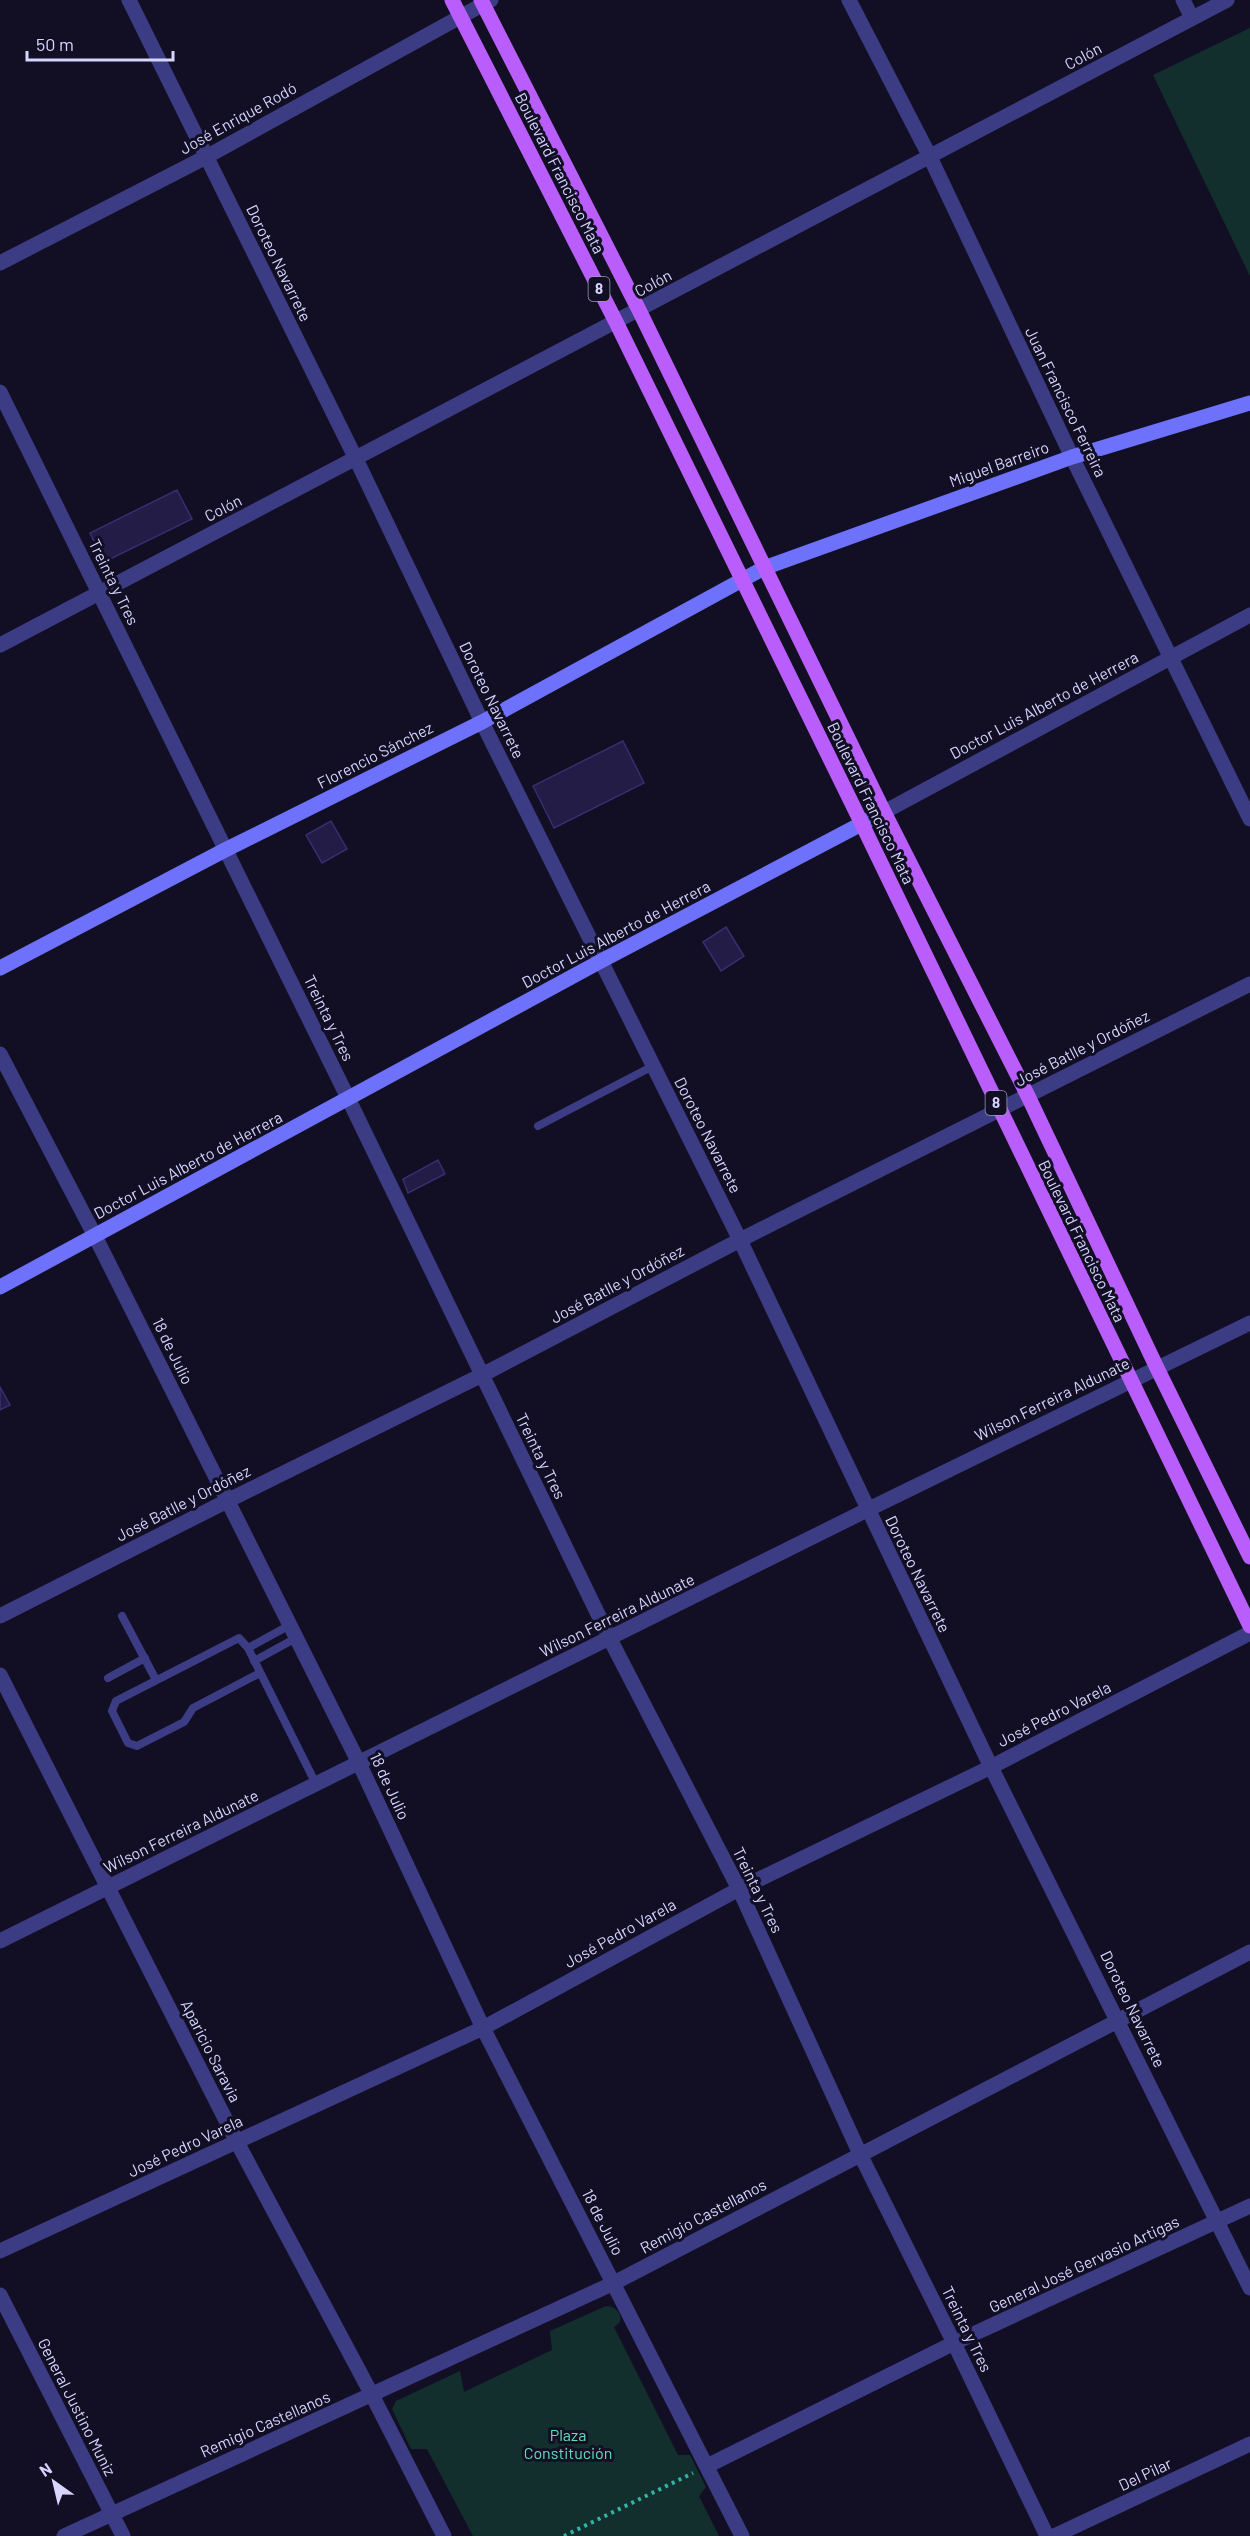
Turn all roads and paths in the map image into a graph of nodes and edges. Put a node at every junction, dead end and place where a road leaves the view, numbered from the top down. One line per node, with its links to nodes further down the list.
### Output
1 (129, 0): 9 (street, Doroteo Navarrete)
2 (452, 0): 7 (main road, Boulevard Francisco Mata / 8)
3 (849, 0): 10 (street, Juan Francisco Ferreira)
4 (1182, 0): 8 (street)
5 (1227, 0): 8 (street, Colón)
6 (485, 1): 7 (street, José Enrique Rodó); 12 (main road, Boulevard Francisco Mata / 8)
7 (460, 16): 9 (street, José Enrique Rodó); 13 (main road, Boulevard Francisco Mata / 8)
8 (1192, 18): 10 (street, Colón)
9 (206, 157): 11 (street, José Enrique Rodó); 17 (street, Doroteo Navarrete)
10 (930, 157): 12 (street, Colón); 16 (street, Juan Francisco Ferreira)
11 (0, 263)
12 (639, 310): 13 (street, Colón); 18 (main road, Boulevard Francisco Mata / 8)
13 (616, 322): 17 (street, Colón); 19 (main road, Boulevard Francisco Mata / 8)
14 (0, 392): 20 (street, Treinta y Tres)
15 (1250, 403): 16 (street, Miguel Barreiro)
16 (1072, 457): 18 (street, Miguel Barreiro); 23 (street, Juan Francisco Ferreira)
17 (356, 459): 20 (street, Colón); 24 (street, Doroteo Navarrete)
18 (764, 568): 19 (street, Florencio Sánchez); 25 (main road, Boulevard Francisco Mata / 8)
19 (742, 580): 24 (street, Florencio Sánchez); 27 (main road, Boulevard Francisco Mata / 8)
20 (99, 592): 22 (street, Colón); 28 (street, Treinta y Tres)
21 (1250, 615): 23 (street, Doctor Luis Alberto de Herrera)
22 (0, 645)
23 (1171, 657): 25 (street, Doctor Luis Alberto de Herrera); 26 (street, Juan Francisco Ferreira)
24 (482, 722): 28 (street, Florencio Sánchez); 29 (street, Doroteo Navarrete)
25 (884, 812): 27 (street, Doctor Luis Alberto de Herrera); 34 (main road, Boulevard Francisco Mata / 8)
26 (1250, 819)
27 (862, 824): 29 (street, Doctor Luis Alberto de Herrera); 36 (main road, Boulevard Francisco Mata / 8)
28 (225, 850): 30 (street, Florencio Sánchez); 35 (street, Treinta y Tres)
29 (600, 961): 33 (street, Doroteo Navarrete); 35 (street, Doctor Luis Alberto de Herrera)
30 (0, 968)
31 (1250, 984): 34 (street, José Batlle y Ordóñez)
32 (0, 1054): 38 (street, 18 de Julio)
33 (653, 1066): 37 (lane); 39 (street, Doroteo Navarrete)
34 (1028, 1096): 36 (street, José Batlle y Ordóñez); 42 (main road, Boulevard Francisco Mata / 8)
35 (348, 1098): 38 (street, Doctor Luis Alberto de Herrera); 43 (street, Treinta y Tres)
36 (999, 1110): 39 (street, José Batlle y Ordóñez); 44 (main road, Boulevard Francisco Mata / 8)
37 (538, 1126)
38 (95, 1236): 40 (street, Doctor Luis Alberto de Herrera); 45 (street, 18 de Julio)
39 (740, 1240): 43 (street, José Batlle y Ordóñez); 46 (street, Doroteo Navarrete)
40 (0, 1287)
41 (1250, 1323): 42 (street, Wilson Ferreira Aldunate)
42 (1157, 1368): 44 (street, Wilson Ferreira Aldunate); 47 (main road, Boulevard Francisco Mata / 8)
43 (482, 1375): 45 (street, José Batlle y Ordóñez); 53 (street, Treinta y Tres)
44 (1130, 1380): 46 (street, Wilson Ferreira Aldunate); 50 (main road, Boulevard Francisco Mata / 8)
45 (227, 1500): 48 (street, José Batlle y Ordóñez); 51 (street, 18 de Julio)
46 (867, 1510): 53 (street, Wilson Ferreira Aldunate); 62 (street, Doroteo Navarrete)
47 (1250, 1557)
48 (0, 1616)
49 (122, 1616): 55 (lane)
50 (1250, 1626)
51 (293, 1632): 54 (lane); 56 (lane); 61 (street, 18 de Julio)
52 (1250, 1633): 62 (street, José Pedro Varela)
53 (610, 1638): 61 (street, Wilson Ferreira Aldunate); 65 (street, Treinta y Tres)
54 (248, 1648): 56 (lane); 60 (lane)
55 (144, 1658): 59 (lane); 60 (lane)
56 (254, 1661): 57 (lane)
57 (260, 1673): 60 (lane); 63 (lane)
58 (0, 1675): 64 (street, Aparicio Saravia)
59 (108, 1678)
60 (156, 1680)
61 (359, 1763): 63 (street, Wilson Ferreira Aldunate); 69 (street, 18 de Julio)
62 (991, 1767): 65 (street, José Pedro Varela); 68 (street, Doroteo Navarrete)
63 (316, 1784): 64 (street, Wilson Ferreira Aldunate)
64 (108, 1888): 66 (street, Wilson Ferreira Aldunate); 70 (street, Aparicio Saravia)
65 (739, 1889): 69 (street, José Pedro Varela); 71 (street, Treinta y Tres)
66 (0, 1941)
67 (1250, 1952): 68 (street, Remigio Castellanos)
68 (1119, 2021): 71 (street, Remigio Castellanos); 73 (street, Doroteo Navarrete)
69 (483, 2028): 70 (street, José Pedro Varela); 75 (street, 18 de Julio)
70 (237, 2142): 74 (street, José Pedro Varela); 79 (street, Aparicio Saravia)
71 (860, 2154): 75 (street, Remigio Castellanos); 78 (street, Treinta y Tres)
72 (1250, 2206): 73 (street, General José Gervasio Artigas)
73 (1217, 2223): 76 (street, Doroteo Navarrete); 78 (street, General José Gervasio Artigas)
74 (0, 2251)
75 (614, 2283): 79 (street, Remigio Castellanos); 81 (street, 18 de Julio)
76 (1250, 2288)
77 (0, 2295): 82 (street, General Justino Muniz)
78 (954, 2343): 81 (street, General José Gervasio Artigas); 88 (street, Treinta y Tres)
79 (372, 2395): 82 (street, Remigio Castellanos); 85 (street, Aparicio Saravia)
80 (1250, 2444): 89 (street, Del Pilar)
81 (707, 2466): 86 (path); 87 (street, 18 de Julio)
82 (111, 2514): 83 (street, Remigio Castellanos); 84 (street, General Justino Muniz)
83 (64, 2536)
84 (123, 2536)
85 (444, 2536)
86 (564, 2536)
87 (742, 2536)
88 (1047, 2536)
89 (1054, 2536)

